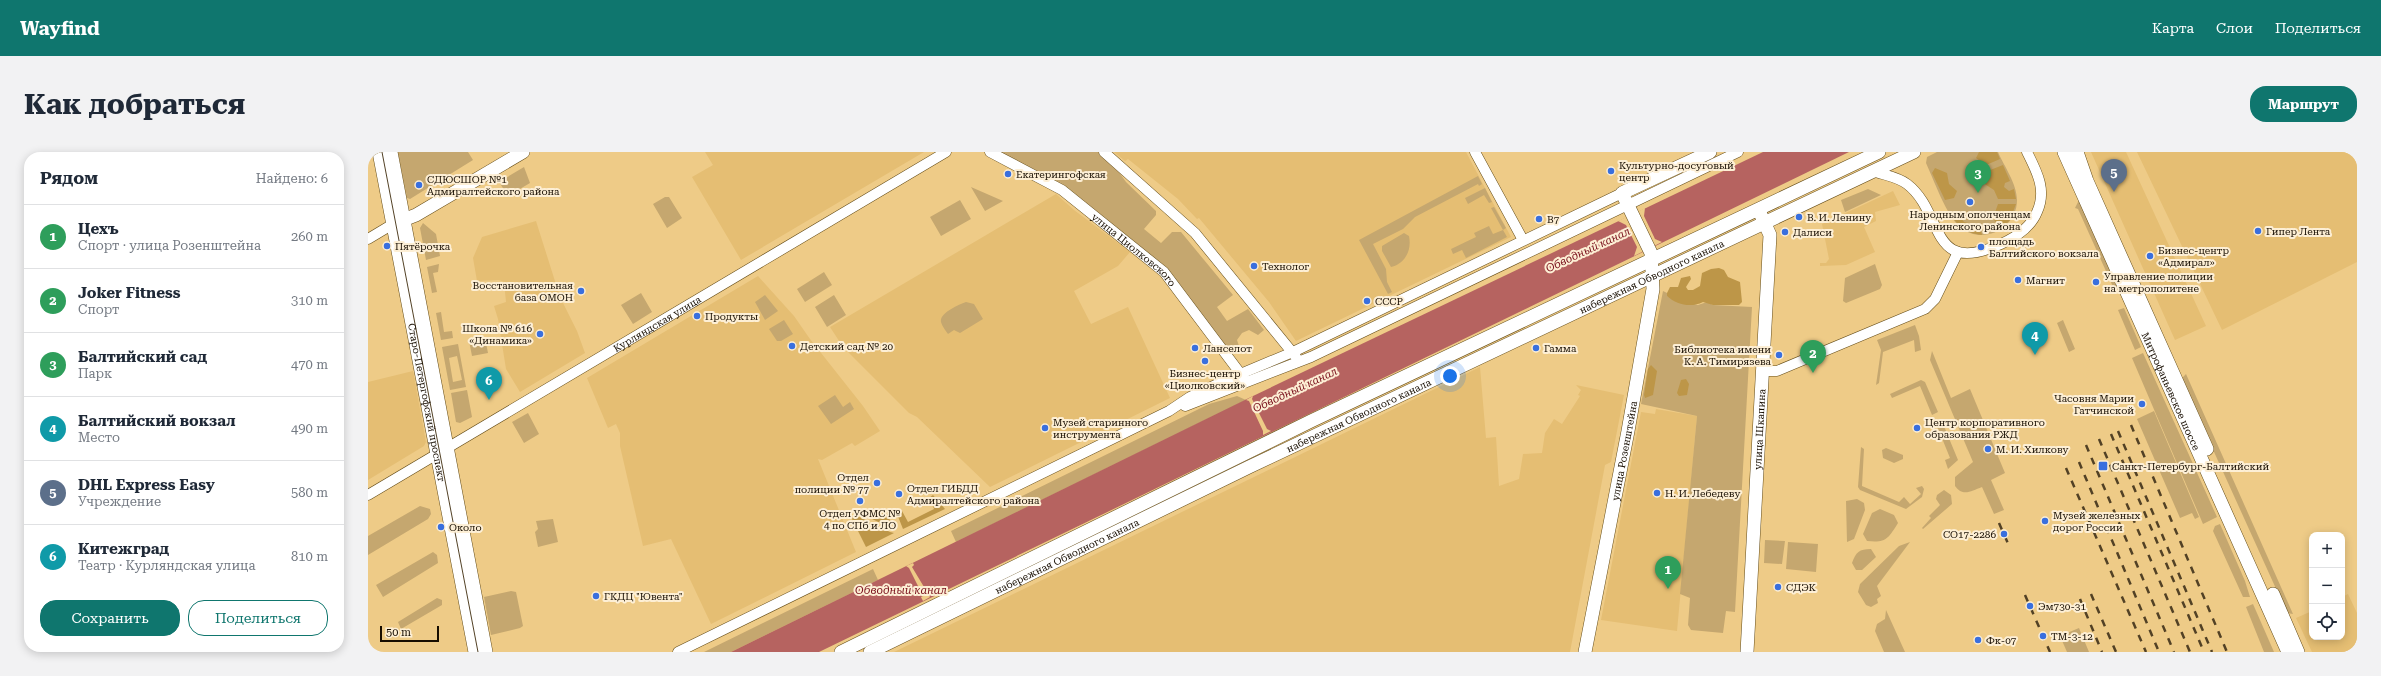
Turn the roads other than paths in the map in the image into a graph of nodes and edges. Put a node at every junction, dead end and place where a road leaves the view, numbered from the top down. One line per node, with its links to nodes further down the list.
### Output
1 (379, 152): 19 (main road, Старо-Петергофский проспект)
2 (391, 152): 19 (main road, Старо-Петергофский проспект)
3 (506, 152): 19 (main road)
4 (523, 152): 19 (main road)
5 (946, 152): 32 (street, Курляндская улица)
6 (990, 152): 29 (street, улица Циолковского)
7 (1104, 152): 26 (street)
8 (1475, 152): 22 (street)
9 (1710, 152): 17 (main road)
10 (1738, 152): 17 (street)
11 (1914, 152): 16 (main road, набережная Обводного канала)
12 (2027, 152): 23 (street)
13 (2064, 152): 41 (main road, Митрофаньевское шоссе)
14 (2077, 152): 42 (main road, Митрофаньевское шоссе)
15 (1865, 155): 16 (main road); 18 (main road, набережная Обводного канала)
16 (1873, 171): 20 (main road, набережная Обводного канала); 23 (street)
17 (1627, 204): 22 (street); 24 (main road); 27 (street)
18 (1758, 209): 20 (main road, улица Шкапина); 24 (main road, набережная Обводного канала)
19 (400, 220): 21 (street); 32 (main road, Старо-Петергофский проспект)
20 (1764, 222): 25 (main road, набережная Обводного канала); 28 (main road, улица Шкапина)
21 (368, 239)
22 (1523, 240): 26 (street)
23 (1958, 252): 28 (street)
24 (1651, 254): 25 (main road, улица Розенштейна); 37 (main road, набережная Обводного канала)
25 (1653, 275): 38 (main road, набережная Обводного канала); 39 (main road, улица Розенштейна)
26 (1293, 352): 27 (street); 29 (street)
27 (1300, 362): 30 (street)
28 (1763, 371): 40 (main road, улица Шкапина)
29 (1241, 373): 30 (street, улица Циолковского); 31 (street)
30 (1246, 382): 31 (street)
31 (1169, 411): 36 (street)
32 (442, 450): 33 (street, Курляндская улица); 34 (main road, Старо-Петергофский проспект); 35 (main road, Старо-Петергофский проспект)
33 (368, 495)
34 (475, 652)
35 (486, 652)
36 (678, 652)
37 (841, 652)
38 (870, 652)
39 (1585, 652)
40 (1747, 652)
41 (2288, 652)
42 (2298, 652)

